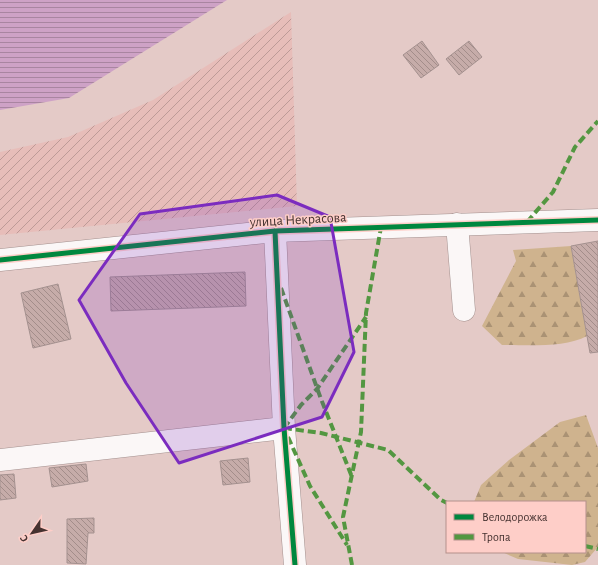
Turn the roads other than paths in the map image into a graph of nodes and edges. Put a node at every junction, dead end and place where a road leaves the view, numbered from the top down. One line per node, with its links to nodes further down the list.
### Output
1 (598, 220): 2 (street, улица Некрасова)
2 (457, 224): 3 (street, улица Некрасова); 5 (street)
3 (275, 231): 4 (street, улица Некрасова); 6 (street)
4 (0, 260)
5 (464, 310)
6 (284, 428): 7 (street); 8 (street)
7 (0, 460)
8 (295, 565)

